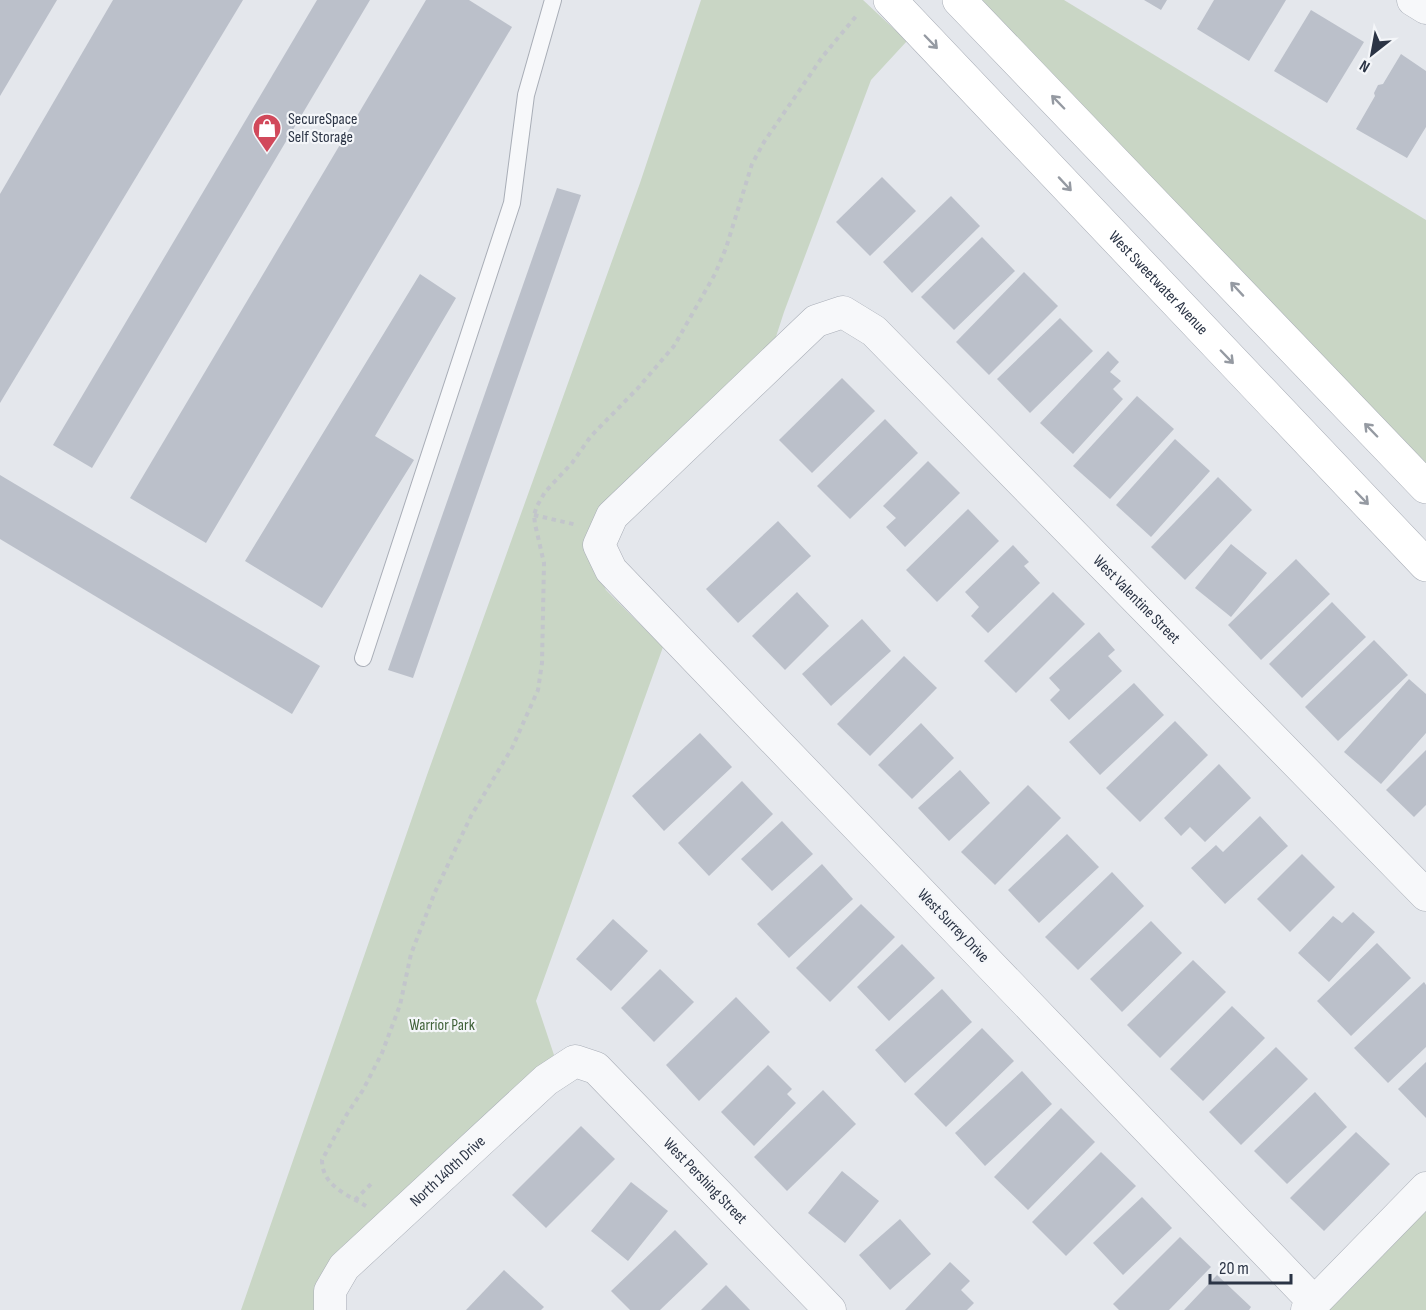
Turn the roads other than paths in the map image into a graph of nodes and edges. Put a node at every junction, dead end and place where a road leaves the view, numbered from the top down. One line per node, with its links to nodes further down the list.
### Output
1 (553, 0): 11 (lane)
2 (890, 0): 7 (street, West Sweetwater Avenue, one-way to 7)
3 (959, 0): 6 (street, one-way to 3)
4 (1413, 0): 5 (street)
5 (1426, 8)
6 (1311, 367): 7 (street); 8 (street, one-way to 6)
7 (1275, 406): 10 (street, West Sweetwater Avenue, one-way to 10)
8 (1426, 487)
9 (592, 536): 12 (street, West Valentine Street); 16 (street, West Surrey Drive)
10 (1426, 565)
11 (363, 658)
12 (1426, 895)
13 (575, 1060): 15 (street, North 140th Drive); 17 (street, West Pershing Street)
14 (1426, 1188): 16 (street)
15 (330, 1301)
16 (1311, 1306)
17 (830, 1310)

